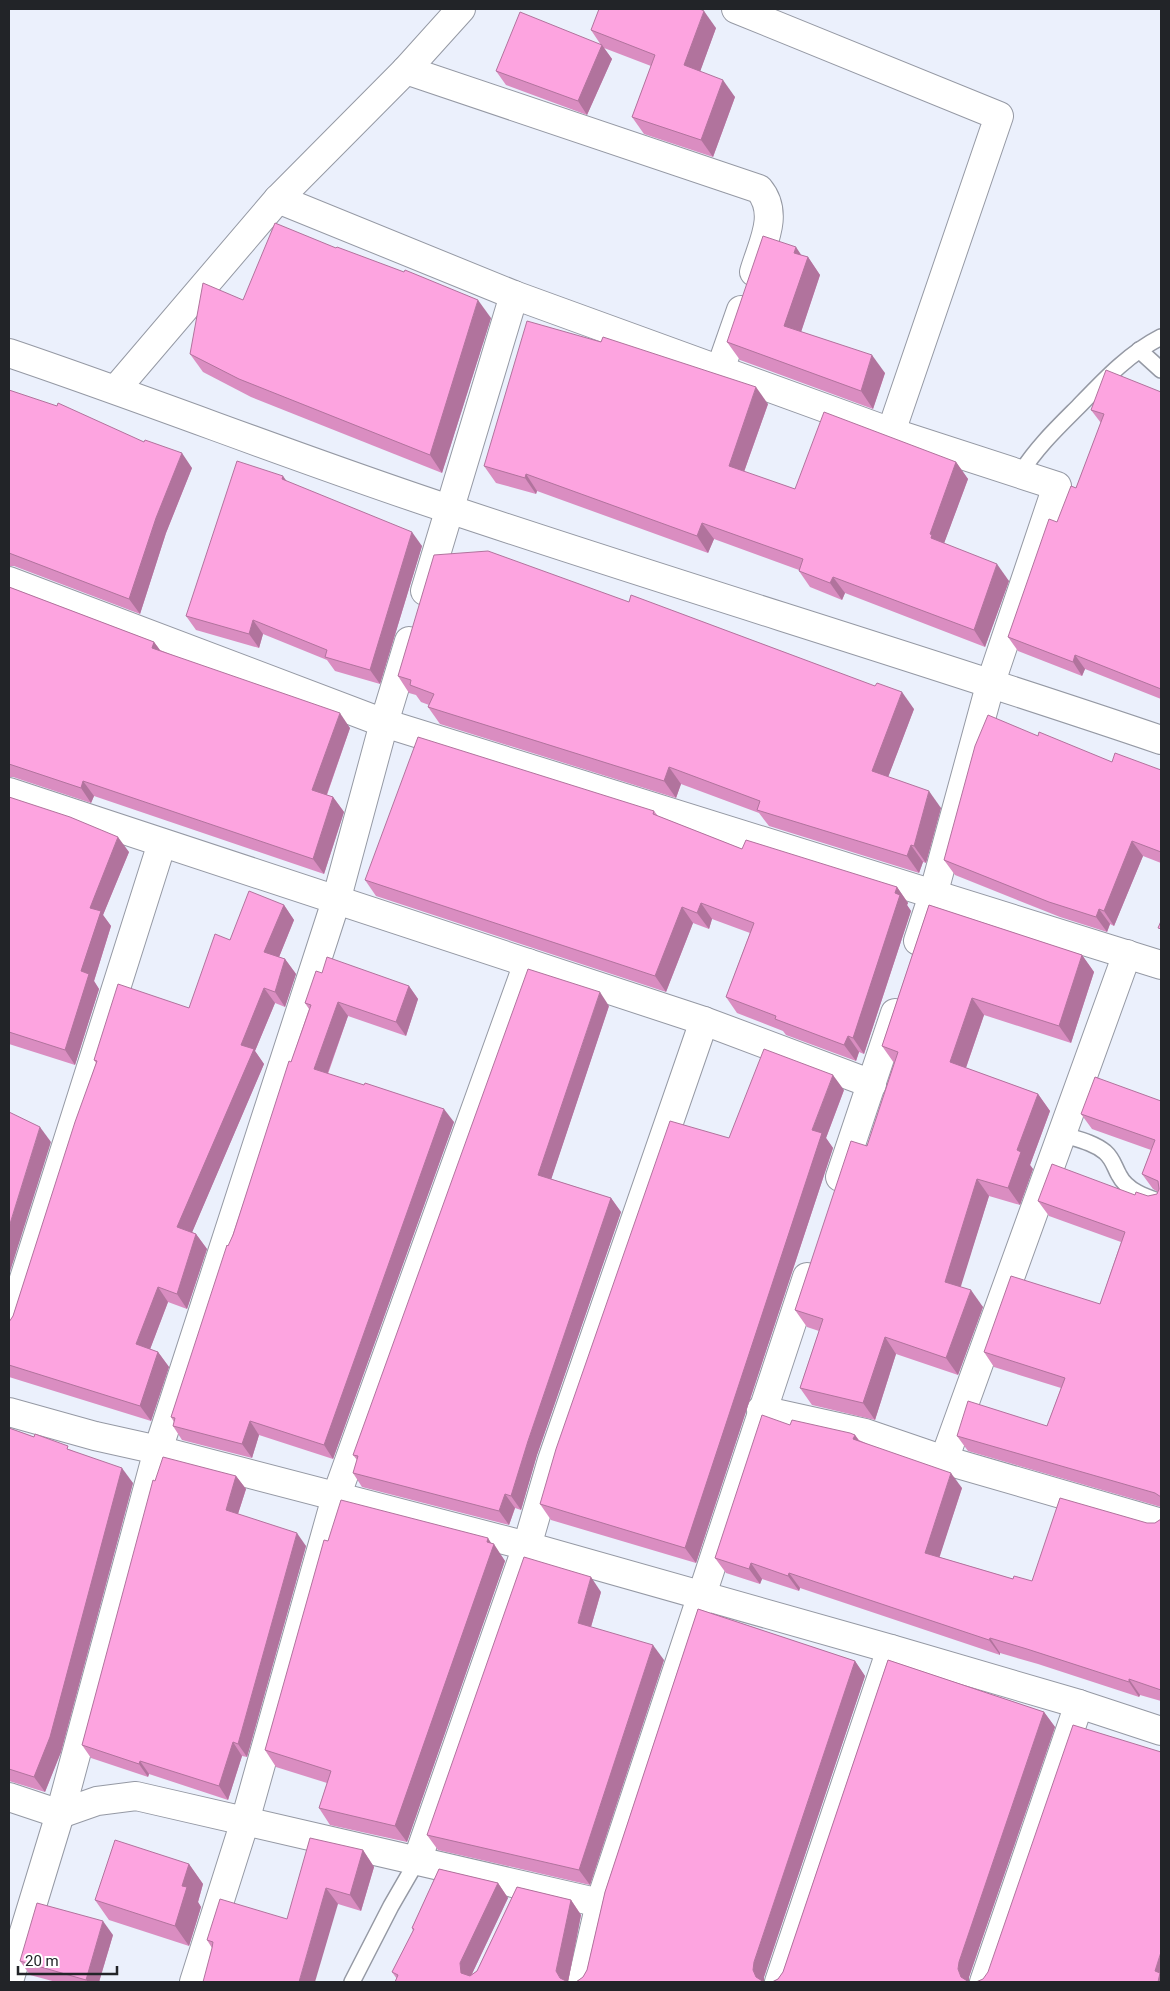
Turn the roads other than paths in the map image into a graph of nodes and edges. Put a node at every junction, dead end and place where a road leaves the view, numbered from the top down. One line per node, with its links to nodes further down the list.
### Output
1 (461, 9): 3 (street)
2 (736, 9): 12 (street)
3 (406, 70): 4 (street); 9 (street)
4 (278, 199): 5 (street); 11 (street)
5 (514, 295): 9 (street); 14 (street)
6 (1161, 337): 7 (lane)
7 (1140, 350): 10 (lane); 13 (lane)
8 (9, 353): 11 (street)
9 (720, 370): 12 (street)
10 (1161, 370)
11 (116, 389): 14 (street)
12 (891, 432): 13 (street)
13 (1020, 474): 16 (street)
14 (450, 510): 16 (street); 17 (street)
15 (9, 581): 17 (street)
16 (991, 682): 18 (street); 21 (street)
17 (384, 723): 21 (street); 22 (street)
18 (1161, 740)
19 (9, 792): 20 (street)
20 (162, 843): 22 (street); 34 (street)
21 (933, 895): 23 (street); 24 (street)
22 (336, 901): 25 (street); 37 (street)
23 (1127, 954): 26 (street); 30 (street)
24 (912, 961)
25 (528, 963): 28 (street); 39 (street)
26 (1161, 965)
27 (902, 989): 29 (street)
28 (704, 1021): 29 (street); 41 (street)
29 (872, 1084): 32 (street)
30 (1061, 1134): 31 (lane); 38 (street)
31 (1161, 1202)
32 (831, 1205)
33 (815, 1251): 35 (street)
34 (9, 1326)
35 (762, 1410): 38 (street); 42 (street)
36 (9, 1412): 37 (street)
37 (158, 1450): 39 (street); 47 (street)
38 (944, 1460): 40 (street)
39 (336, 1497): 41 (street); 48 (street)
40 (1159, 1517)
41 (527, 1546): 42 (street); 49 (street)
42 (700, 1595): 43 (street); 50 (street)
43 (891, 1649): 44 (street); 55 (street)
44 (1079, 1704): 45 (street); 56 (street)
45 (1161, 1731)
46 (9, 1797): 47 (street)
47 (60, 1814): 48 (street); 51 (street)
48 (245, 1821): 49 (street); 52 (street)
49 (417, 1861): 50 (street); 53 (lane)
50 (600, 1903): 54 (street)
51 (9, 1981)
52 (194, 1982)
53 (352, 1982)
54 (582, 1982)
55 (779, 1982)
56 (984, 1982)

